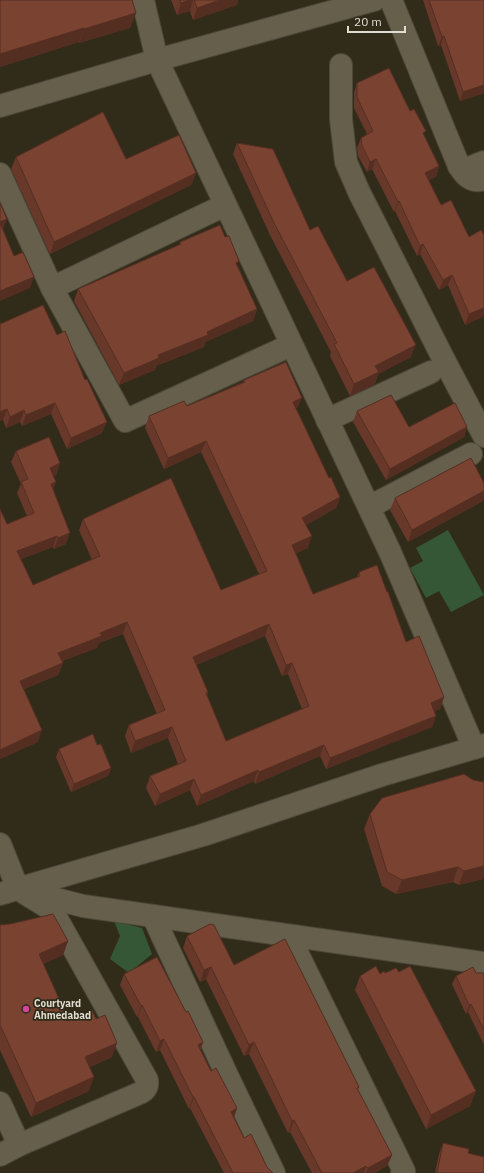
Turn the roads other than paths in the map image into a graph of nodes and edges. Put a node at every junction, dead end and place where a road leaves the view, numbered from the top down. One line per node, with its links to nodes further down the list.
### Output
1 (143, 0): 4 (street)
2 (374, 0): 4 (street)
3 (391, 0): 8 (street)
4 (157, 60): 6 (street); 11 (street)
5 (341, 65): 16 (street)
6 (0, 106)
7 (484, 162): 8 (street)
8 (459, 166): 10 (street)
9 (0, 174): 12 (street)
10 (484, 179)
11 (225, 204): 12 (street); 13 (street)
12 (52, 288): 13 (street)
13 (291, 345): 15 (street)
14 (430, 372): 15 (street)
15 (327, 420): 18 (street)
16 (484, 436)
17 (471, 454): 18 (street)
18 (369, 507): 19 (street)
19 (479, 747): 21 (street)
20 (0, 844): 21 (street)
21 (9, 891): 22 (street); 26 (street)
22 (153, 916): 23 (street); 28 (street)
23 (289, 936): 24 (street); 29 (street)
24 (484, 963)
25 (0, 1103): 26 (street)
26 (19, 1145): 27 (street)
27 (0, 1155)
28 (274, 1173)
29 (402, 1173)

